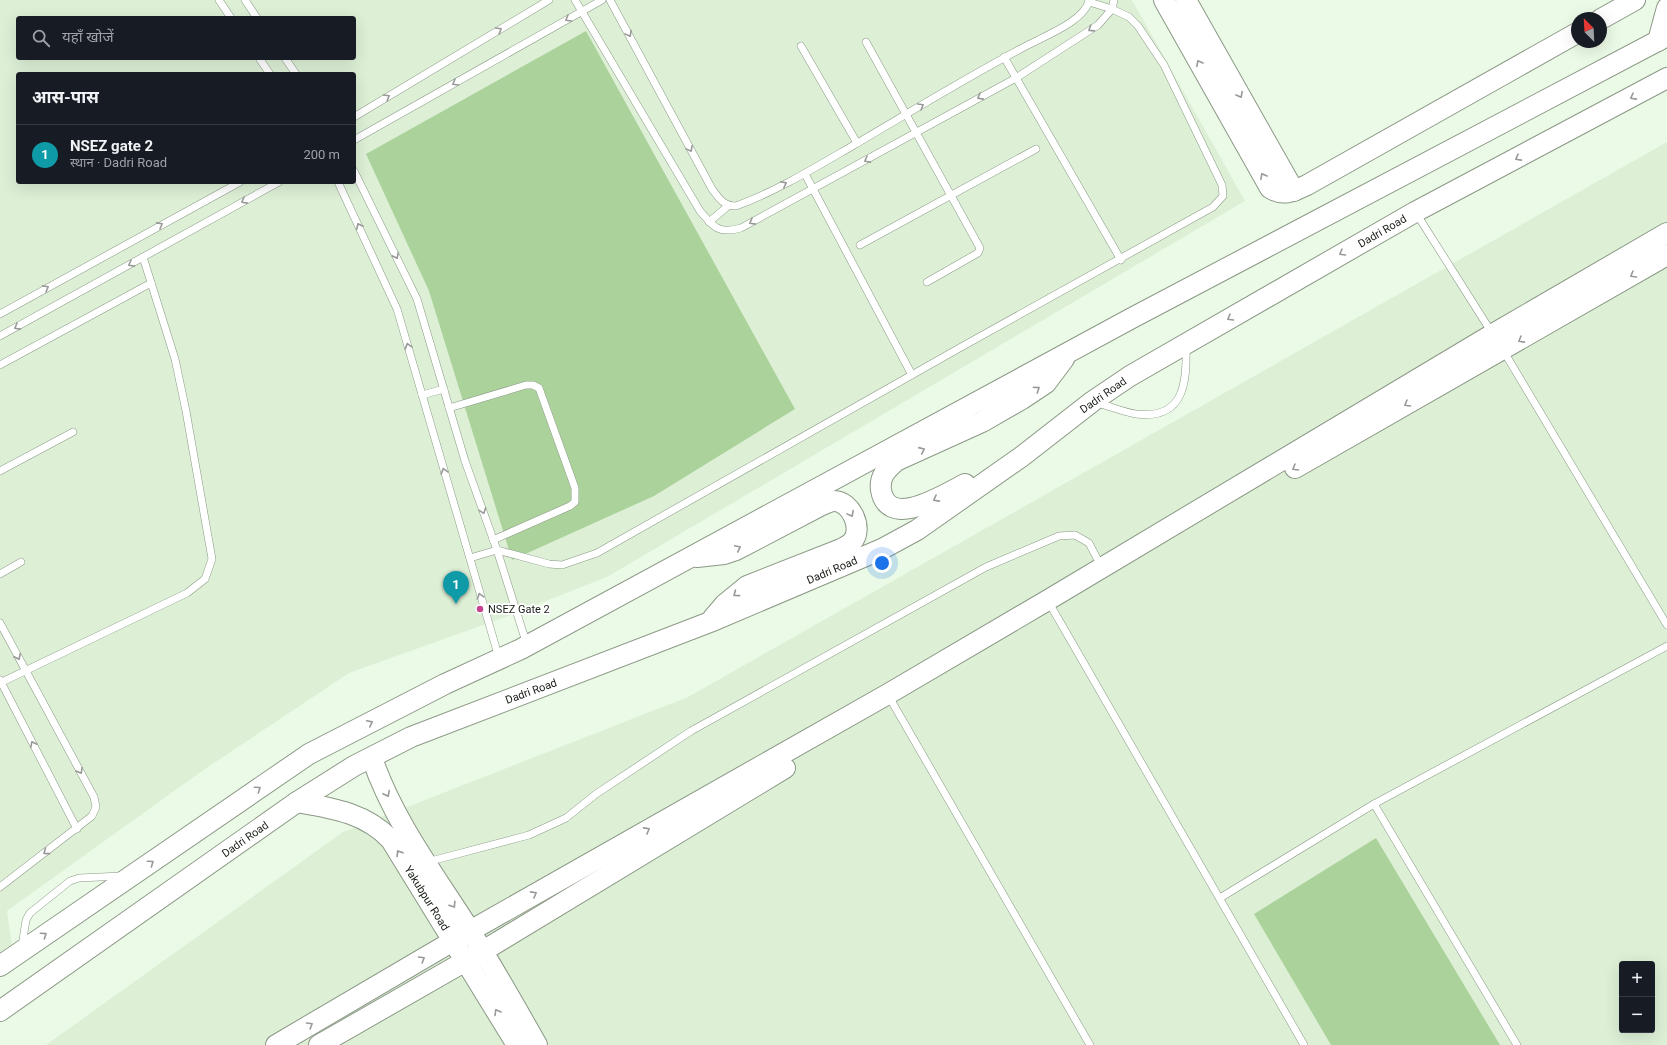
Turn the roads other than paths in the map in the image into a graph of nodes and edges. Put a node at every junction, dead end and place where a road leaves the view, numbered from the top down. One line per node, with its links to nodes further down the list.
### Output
1 (219, 0): 15 (lane)
2 (244, 0): 16 (lane)
3 (550, 0): 30 (lane, one-way to 3)
4 (576, 0): 14 (lane)
5 (602, 0): 14 (lane)
6 (610, 0): 43 (lane, one-way to 43)
7 (1114, 0): 13 (lane)
8 (1164, 0): 41 (main road, one-way to 8)
9 (1186, 0): 41 (main road, one-way to 41)
10 (1635, 0): 17 (main road)
11 (1089, 1): 13 (lane); 22 (lane)
12 (1667, 8): 19 (main road)
13 (1112, 9): 27 (lane, one-way to 27); 50 (lane)
14 (582, 11): 32 (lane, one-way to 32); 45 (lane)
15 (230, 16)
16 (256, 16)
17 (1607, 16)
18 (1571, 36): 41 (main road)
19 (1662, 39): 57 (main road)
20 (866, 42): 29 (lane)
21 (801, 46): 33 (lane)
22 (1004, 57): 27 (lane); 29 (lane, one-way to 22)
23 (260, 60): 25 (lane)
24 (286, 60): 26 (lane)
25 (269, 72)
26 (295, 72)
27 (1016, 78): 31 (lane, one-way to 31); 50 (lane)
28 (1667, 78): 44 (main road, Dadri Road, one-way to 44)
29 (906, 115): 31 (lane); 33 (lane)
30 (356, 116)
31 (916, 133): 40 (lane, one-way to 40); 42 (lane)
32 (356, 139)
33 (857, 143): 35 (lane)
34 (1036, 149): 42 (lane)
35 (805, 174): 40 (lane); 43 (lane, one-way to 35)
36 (356, 175): 60 (lane, one-way to 60)
37 (236, 184): 53 (lane, one-way to 37)
38 (274, 184): 49 (lane, one-way to 49)
39 (339, 184): 61 (lane, one-way to 39)
40 (814, 189): 45 (lane, one-way to 45); 59 (lane)
41 (1294, 191)
42 (951, 196): 47 (lane); 51 (lane)
43 (728, 206): 45 (lane)
44 (1415, 212): 55 (lane); 56 (main road, Dadri Road, one-way to 56)
45 (709, 222)
46 (1667, 233): 55 (main road)
47 (860, 245)
48 (1667, 255): 55 (main road, one-way to 55)
49 (143, 257): 52 (lane); 54 (lane, one-way to 54)
50 (1121, 260): 59 (lane)
51 (927, 282)
52 (151, 283): 58 (lane); 81 (lane)
53 (0, 314)
54 (0, 336)
55 (1498, 342): 72 (main road); 74 (main road, one-way to 74); 77 (lane)
56 (1186, 343): 62 (main road, Dadri Road); 62 (lane)
57 (1069, 354): 65 (main road, one-way to 57); 70 (main road)
58 (0, 365)
59 (912, 375): 68 (lane)
60 (444, 389): 61 (lane); 63 (lane)
61 (422, 394): 69 (lane, one-way to 61)
62 (1093, 401): 65 (main road, Dadri Road)
63 (449, 408): 67 (lane, one-way to 67); 67 (lane)
64 (73, 432): 66 (lane)
65 (1021, 457): 75 (main road, Dadri Road)
66 (0, 471)
67 (493, 540): 68 (lane)
68 (497, 550): 69 (lane); 78 (lane)
69 (470, 558): 80 (lane, one-way to 69)
70 (687, 558): 75 (main road, one-way to 75); 78 (main road)
71 (21, 562): 73 (lane)
72 (1102, 568): 74 (main road); 88 (lane)
73 (0, 574)
74 (1051, 605): 83 (main road); 91 (lane)
75 (710, 622): 84 (main road, Dadri Road)
76 (0, 623): 81 (lane, one-way to 81)
77 (1667, 625)
78 (527, 646): 80 (main road)
79 (1667, 646): 86 (lane)
80 (500, 660): 89 (main road, one-way to 80)
81 (24, 670): 82 (lane); 87 (lane, one-way to 87)
82 (0, 682): 87 (lane, one-way to 82)
83 (890, 699): 92 (main road, one-way to 83); 94 (main road); 101 (lane)
84 (372, 758): 85 (main road, Dadri Road); 88 (main road, Yakubpur Road, one-way to 88)
85 (297, 802): 92 (main road, Yakubpur Road, one-way to 85); 96 (main road, Dadri Road)
86 (1374, 804): 91 (lane); 103 (lane)
87 (77, 829): 90 (lane, one-way to 90)
88 (426, 863): 92 (main road, Yakubpur Road, one-way to 92)
89 (133, 875): 93 (main road, one-way to 89); 93 (lane)
90 (0, 887)
91 (1220, 898): 102 (lane)
92 (462, 935): 94 (main road, Yakubpur Road); 97 (main road, one-way to 92)
93 (21, 950): 95 (main road)
94 (474, 956): 98 (main road); 99 (main road, Yakubpur Road, one-way to 94); 100 (main road, Yakubpur Road)
95 (0, 966)
96 (0, 1011)
97 (276, 1045)
98 (318, 1045)
99 (517, 1045)
100 (537, 1045)
101 (1090, 1045)
102 (1304, 1045)
103 (1517, 1045)

